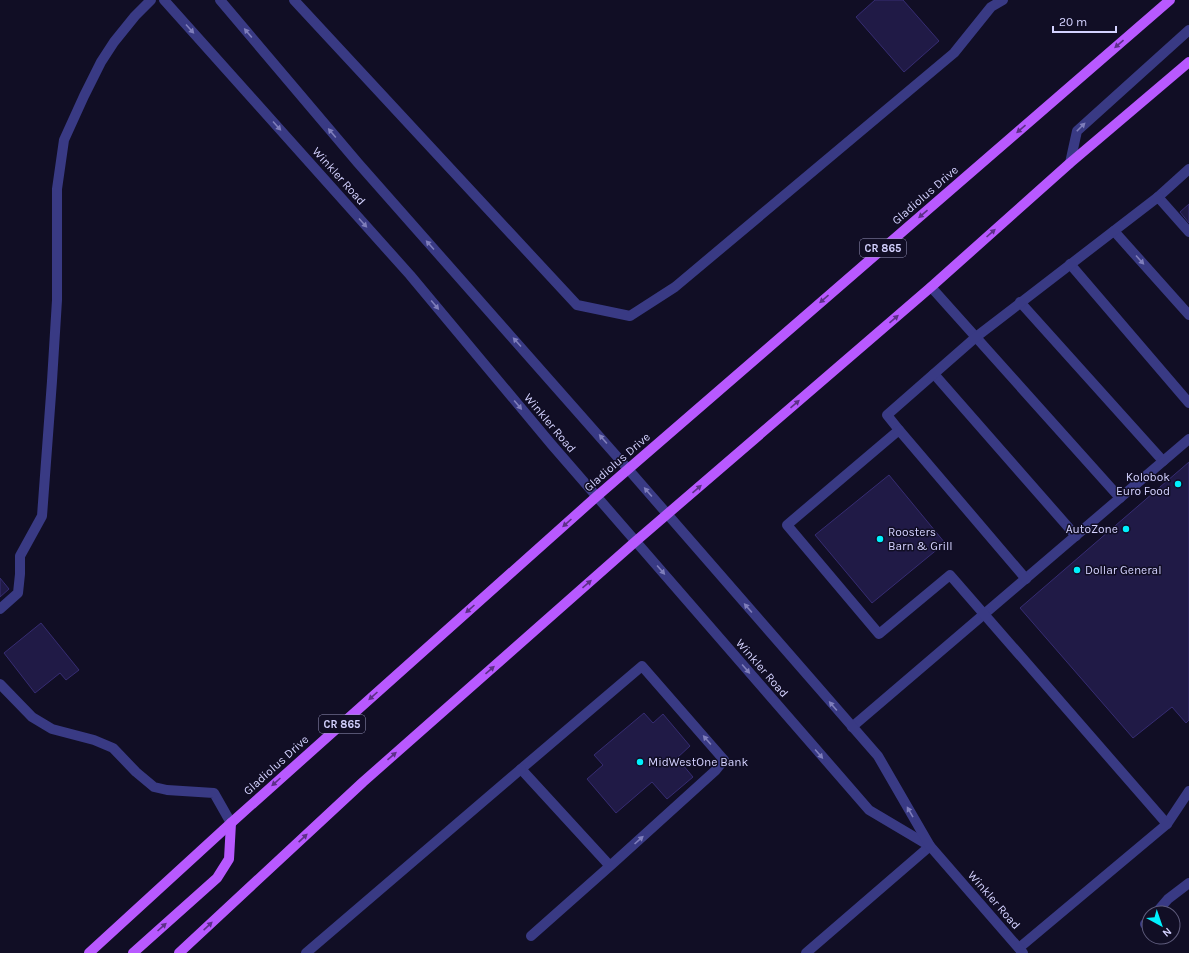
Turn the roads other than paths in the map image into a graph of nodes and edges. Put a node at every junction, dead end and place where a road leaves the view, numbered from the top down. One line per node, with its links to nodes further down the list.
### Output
1 (152, 0): 31 (street)
2 (164, 0): 25 (street, Winkler Road, one-way to 25)
3 (220, 0): 24 (street, Winkler Road, one-way to 3)
4 (294, 0): 5 (street)
5 (1003, 0)
6 (1170, 0): 24 (main road, Gladiolus Drive / CR 865, one-way to 24)
7 (1189, 30): 9 (street, one-way to 7)
8 (1189, 62): 9 (main road)
9 (1070, 163): 15 (main road, one-way to 9)
10 (1189, 169): 11 (street)
11 (1158, 197): 12 (street); 13 (street)
12 (1114, 231): 14 (street); 17 (street, one-way to 17)
13 (1189, 232)
14 (1070, 264): 16 (street); 20 (street)
15 (931, 287): 18 (street); 27 (main road, one-way to 15)
16 (1020, 302): 18 (street); 23 (street)
17 (1189, 315)
18 (976, 337): 19 (street); 26 (street)
19 (934, 374): 21 (street); 28 (street)
20 (1189, 403)
21 (899, 430): 30 (street); 32 (street)
22 (1189, 439): 23 (street)
23 (1163, 461): 26 (street)
24 (628, 469): 25 (main road, Gladiolus Drive / CR 865); 27 (street, Winkler Road, one-way to 24)
25 (596, 497): 29 (street, Winkler Road); 37 (main road, Gladiolus Drive / CR 865, one-way to 37)
26 (1120, 498): 28 (street)
27 (668, 514): 29 (main road); 34 (street, Winkler Road, one-way to 27)
28 (1076, 536): 30 (street)
29 (636, 541): 39 (street, Winkler Road, one-way to 39); 47 (main road, one-way to 29)
30 (1026, 579): 32 (street)
31 (0, 609)
32 (985, 614): 34 (street); 38 (street)
33 (0, 684): 37 (street)
34 (852, 728): 39 (street, Winkler Road, one-way to 34)
35 (521, 769): 40 (street); 40 (street, one-way to 35); 48 (street)
36 (1189, 791): 38 (street)
37 (231, 823): 45 (main road, Gladiolus Drive / CR 865); 46 (main road, one-way to 37)
38 (1167, 824): 44 (street)
39 (930, 846): 44 (street, Winkler Road); 49 (street)
40 (610, 866): 43 (street)
41 (1189, 883): 42 (street)
42 (1163, 905)
43 (531, 936)
44 (1021, 950)
45 (89, 953)
46 (133, 953)
47 (179, 953)
48 (306, 953)
49 (806, 953)

